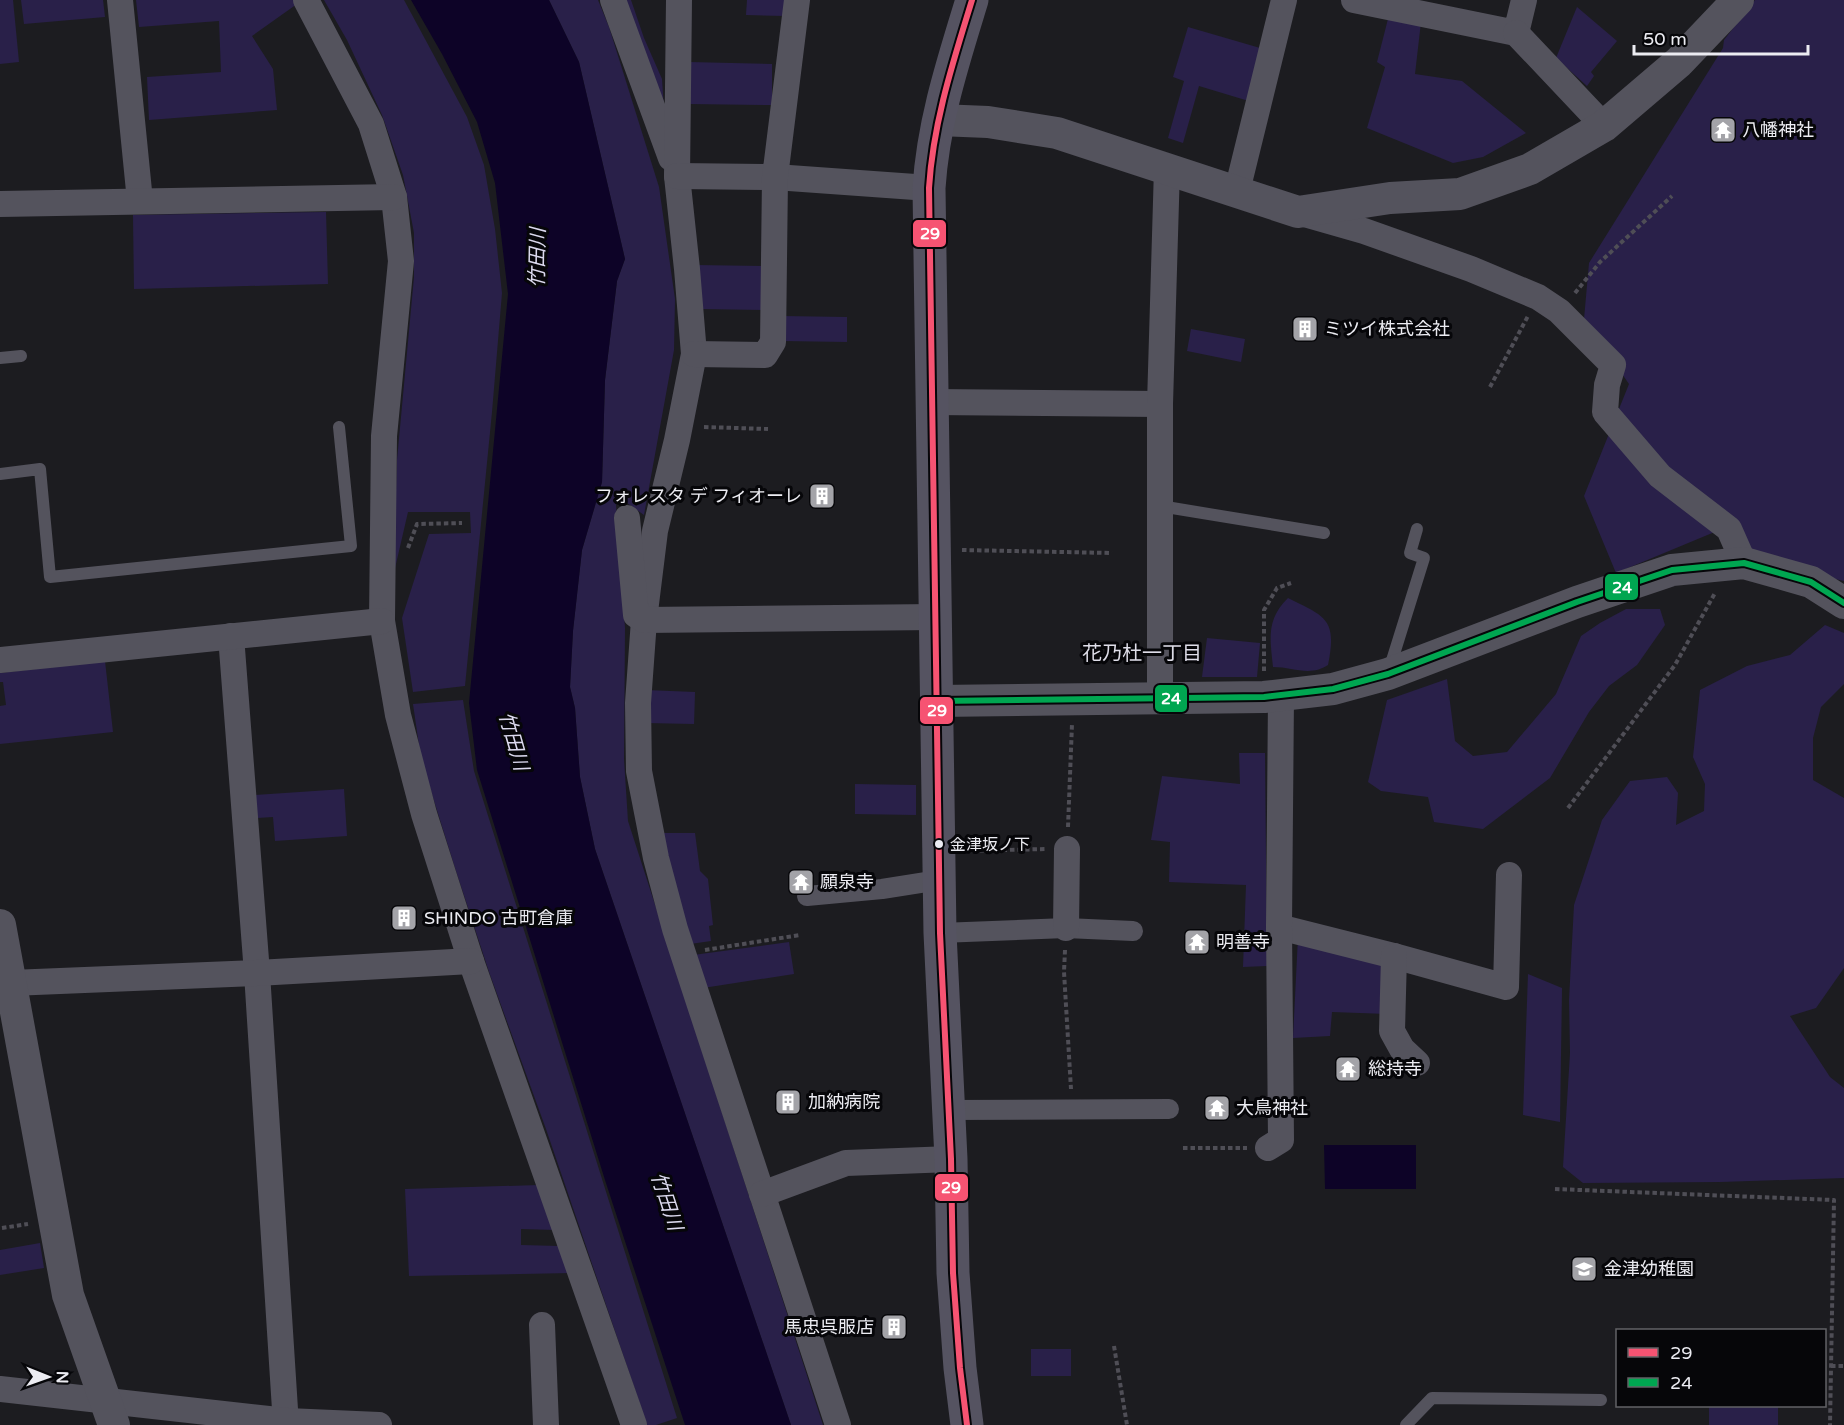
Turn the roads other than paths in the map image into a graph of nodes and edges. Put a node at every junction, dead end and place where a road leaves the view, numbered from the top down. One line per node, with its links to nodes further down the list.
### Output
1 (120, 0): 20 (street)
2 (306, 0): 19 (street)
3 (613, 0): 15 (street)
4 (679, 0): 15 (street)
5 (797, 0): 16 (street)
6 (972, 0): 12 (main road)
7 (1284, 0): 18 (street)
8 (1354, 0): 11 (street)
9 (1524, 0): 11 (street)
10 (1738, 0): 13 (street)
11 (1516, 33): 13 (street)
12 (939, 120): 14 (street); 17 (main road)
13 (1604, 126): 22 (street)
14 (1167, 168): 18 (street); 27 (street)
15 (677, 176): 16 (street); 23 (street)
16 (775, 177): 17 (street); 23 (street)
17 (929, 188): 26 (main road)
18 (1237, 191): 22 (street)
19 (394, 197): 20 (street); 38 (street)
20 (140, 201): 21 (street)
21 (0, 204)
22 (1298, 212): 34 (street)
23 (694, 354): 37 (street)
24 (21, 356): 25 (lane)
25 (0, 358)
26 (931, 402): 27 (street); 36 (main road)
27 (1160, 404): 30 (street)
28 (339, 427): 29 (lane)
29 (0, 474)
30 (1160, 506): 33 (lane); 43 (street)
31 (627, 518): 37 (street)
32 (1418, 530): 41 (lane)
33 (1324, 533)
34 (1731, 565): 35 (street); 41 (street)
35 (1844, 603)
36 (936, 617): 37 (street); 44 (main road)
37 (644, 620): 64 (street)
38 (382, 621): 39 (street); 55 (street)
39 (231, 636): 40 (street); 56 (street)
40 (0, 660)
41 (1388, 674): 42 (street)
42 (1273, 696): 43 (street); 50 (street)
43 (1160, 698): 44 (street)
44 (937, 701): 46 (main road)
45 (1067, 849): 51 (street)
46 (938, 866): 48 (street); 53 (main road)
47 (1509, 875): 54 (street)
48 (807, 896)
49 (0, 925): 57 (street)
50 (1279, 927): 54 (street); 62 (street)
51 (1066, 928): 52 (street); 53 (street)
52 (1133, 931)
53 (940, 933): 61 (main road)
54 (1394, 956): 59 (street)
55 (471, 961): 56 (street); 72 (street)
56 (257, 974): 57 (street); 69 (street)
57 (11, 983): 58 (street)
58 (8, 1017): 68 (street)
59 (1417, 1063)
60 (1169, 1109): 61 (street)
61 (949, 1110): 63 (main road)
62 (1268, 1148)
63 (951, 1159): 64 (street); 74 (main road)
64 (762, 1194): 73 (street)
65 (542, 1325): 71 (street)
66 (0, 1389): 68 (street)
67 (1601, 1400): 75 (lane)
68 (110, 1413): 69 (street)
69 (286, 1423): 70 (street)
70 (379, 1425)
71 (546, 1425)
72 (634, 1425)
73 (838, 1425)
74 (967, 1425)
75 (1406, 1425)

